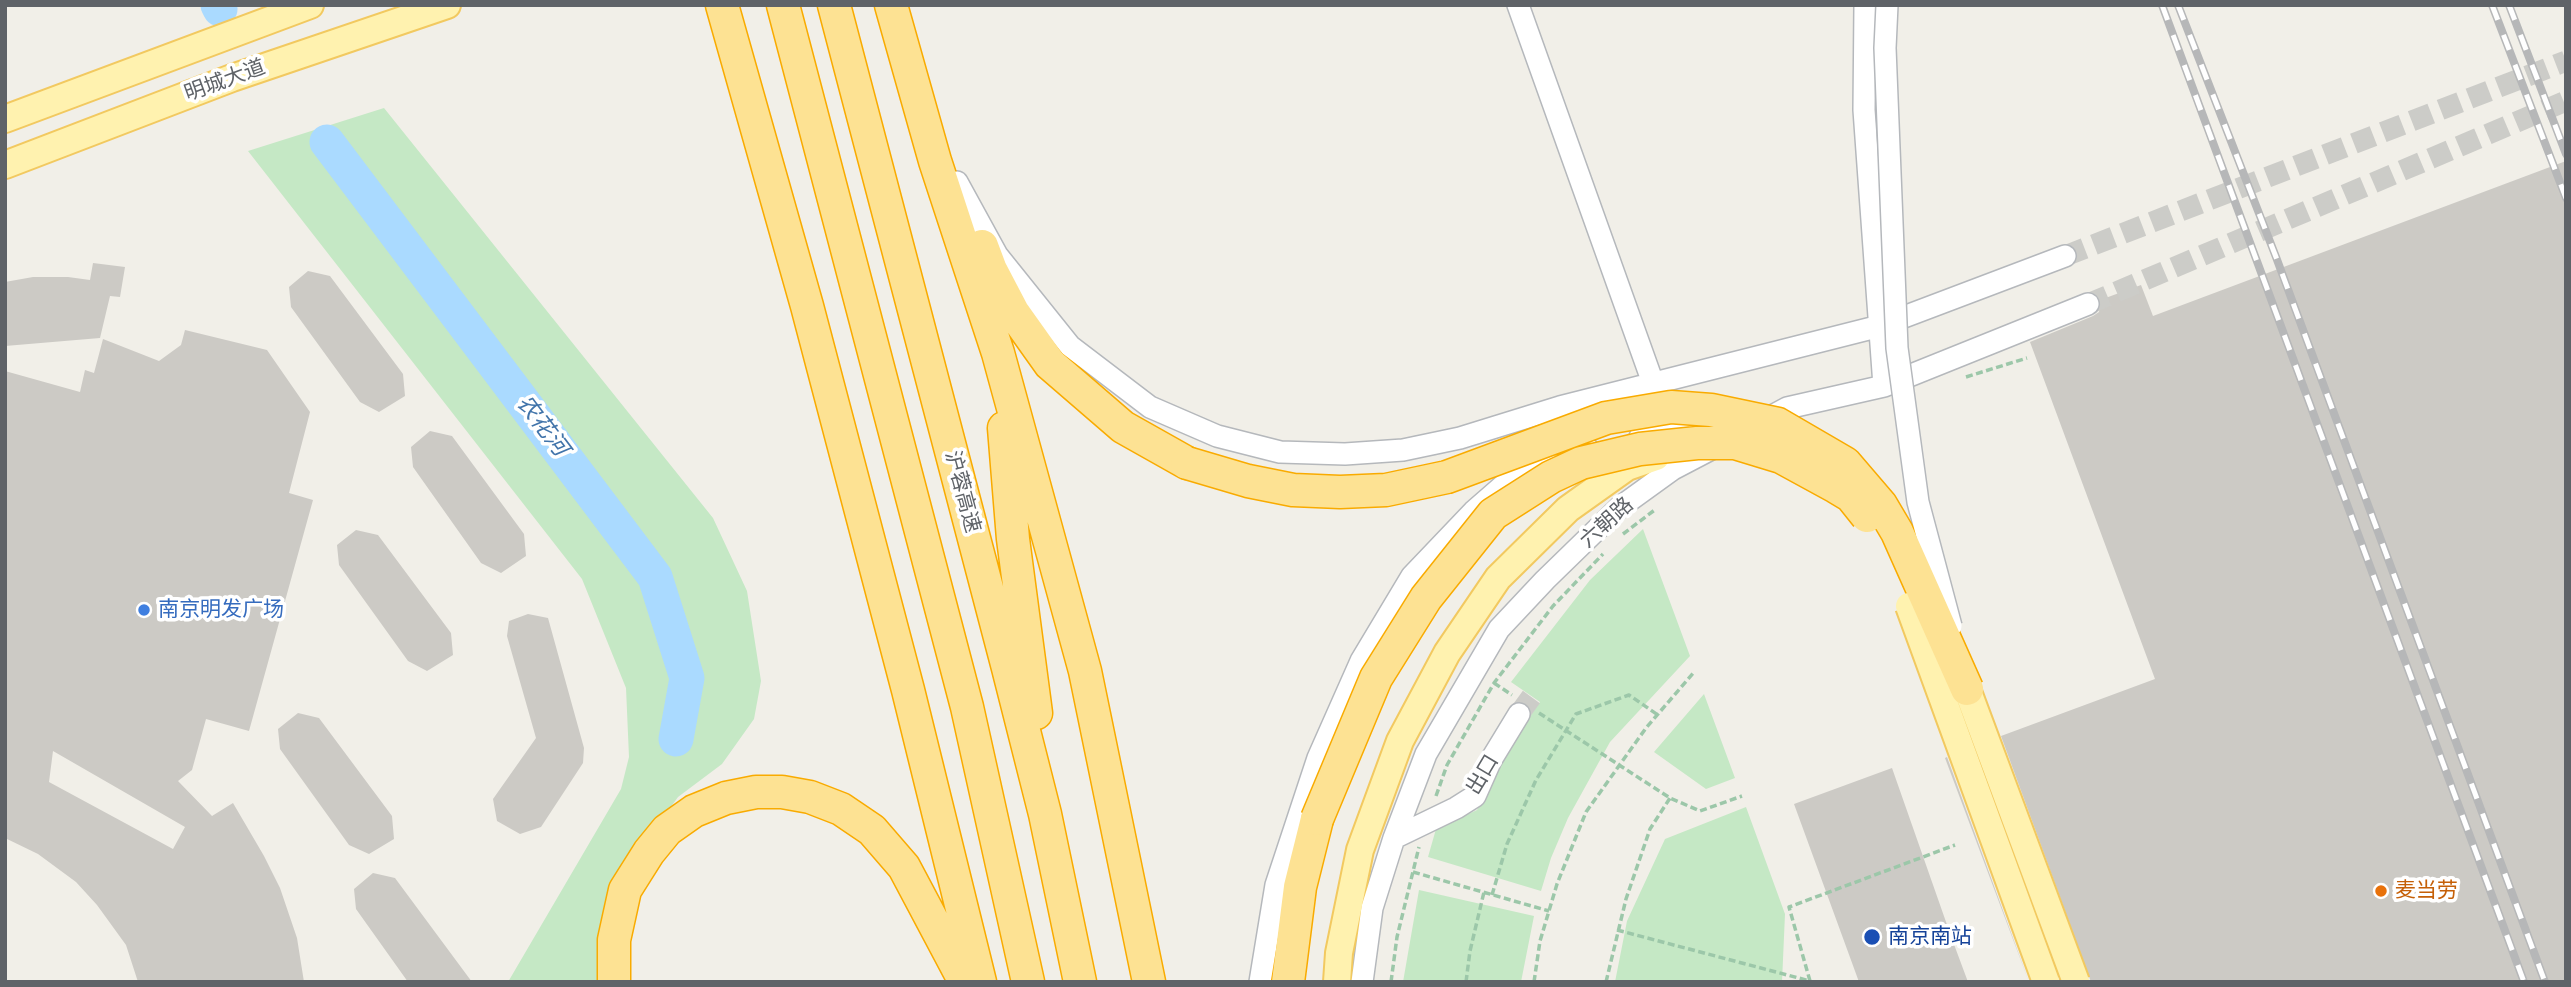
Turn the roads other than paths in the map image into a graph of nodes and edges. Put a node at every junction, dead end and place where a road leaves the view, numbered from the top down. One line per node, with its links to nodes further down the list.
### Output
1 (447, 5): 11 (main road, 明城大道)
2 (783, 5): 32 (highway)
3 (834, 5): 27 (highway, 沪蓉高速)
4 (891, 5): 12 (highway); 16 (highway)
5 (1518, 5): 17 (street)
6 (1865, 5): 15 (street)
7 (1887, 5): 25 (street, bridge)
8 (300, 7): 10 (main road, 明城大道)
9 (724, 15): 31 (highway)
10 (5, 119)
11 (5, 164)
12 (957, 182): 17 (street); 22 (highway, bridge)
13 (2065, 256): 15 (street)
14 (2088, 304): 18 (street, 六朝路)
15 (1880, 326): 17 (street); 18 (street)
16 (998, 353): 27 (highway); 34 (highway)
17 (1653, 383)
18 (1884, 386): 19 (street, 六朝路)
19 (1787, 408): 28 (street, 六朝路); 35 (street)
20 (1697, 443): 21 (highway, bridge); 36 (highway, bridge); 37 (main road, bridge)
21 (1781, 457): 22 (highway, bridge); 24 (highway, bridge)
22 (1881, 505): 23 (highway, bridge)
23 (1897, 533): 24 (highway, bridge); 25 (highway, bridge)
24 (1909, 606): 39 (main road, bridge)
25 (1967, 689): 40 (main road, bridge)
26 (1523, 707): 28 (street, 出口)
27 (1045, 814): 33 (highway, 沪蓉高速)
28 (1394, 838): 38 (street, 六朝路)
29 (614, 982): 30 (highway)
30 (965, 982)
31 (980, 982)
32 (1028, 982)
33 (1080, 982)
34 (1149, 982)
35 (1260, 982)
36 (1288, 982)
37 (1337, 982)
38 (1362, 982)
39 (2046, 982)
40 (2076, 982)

